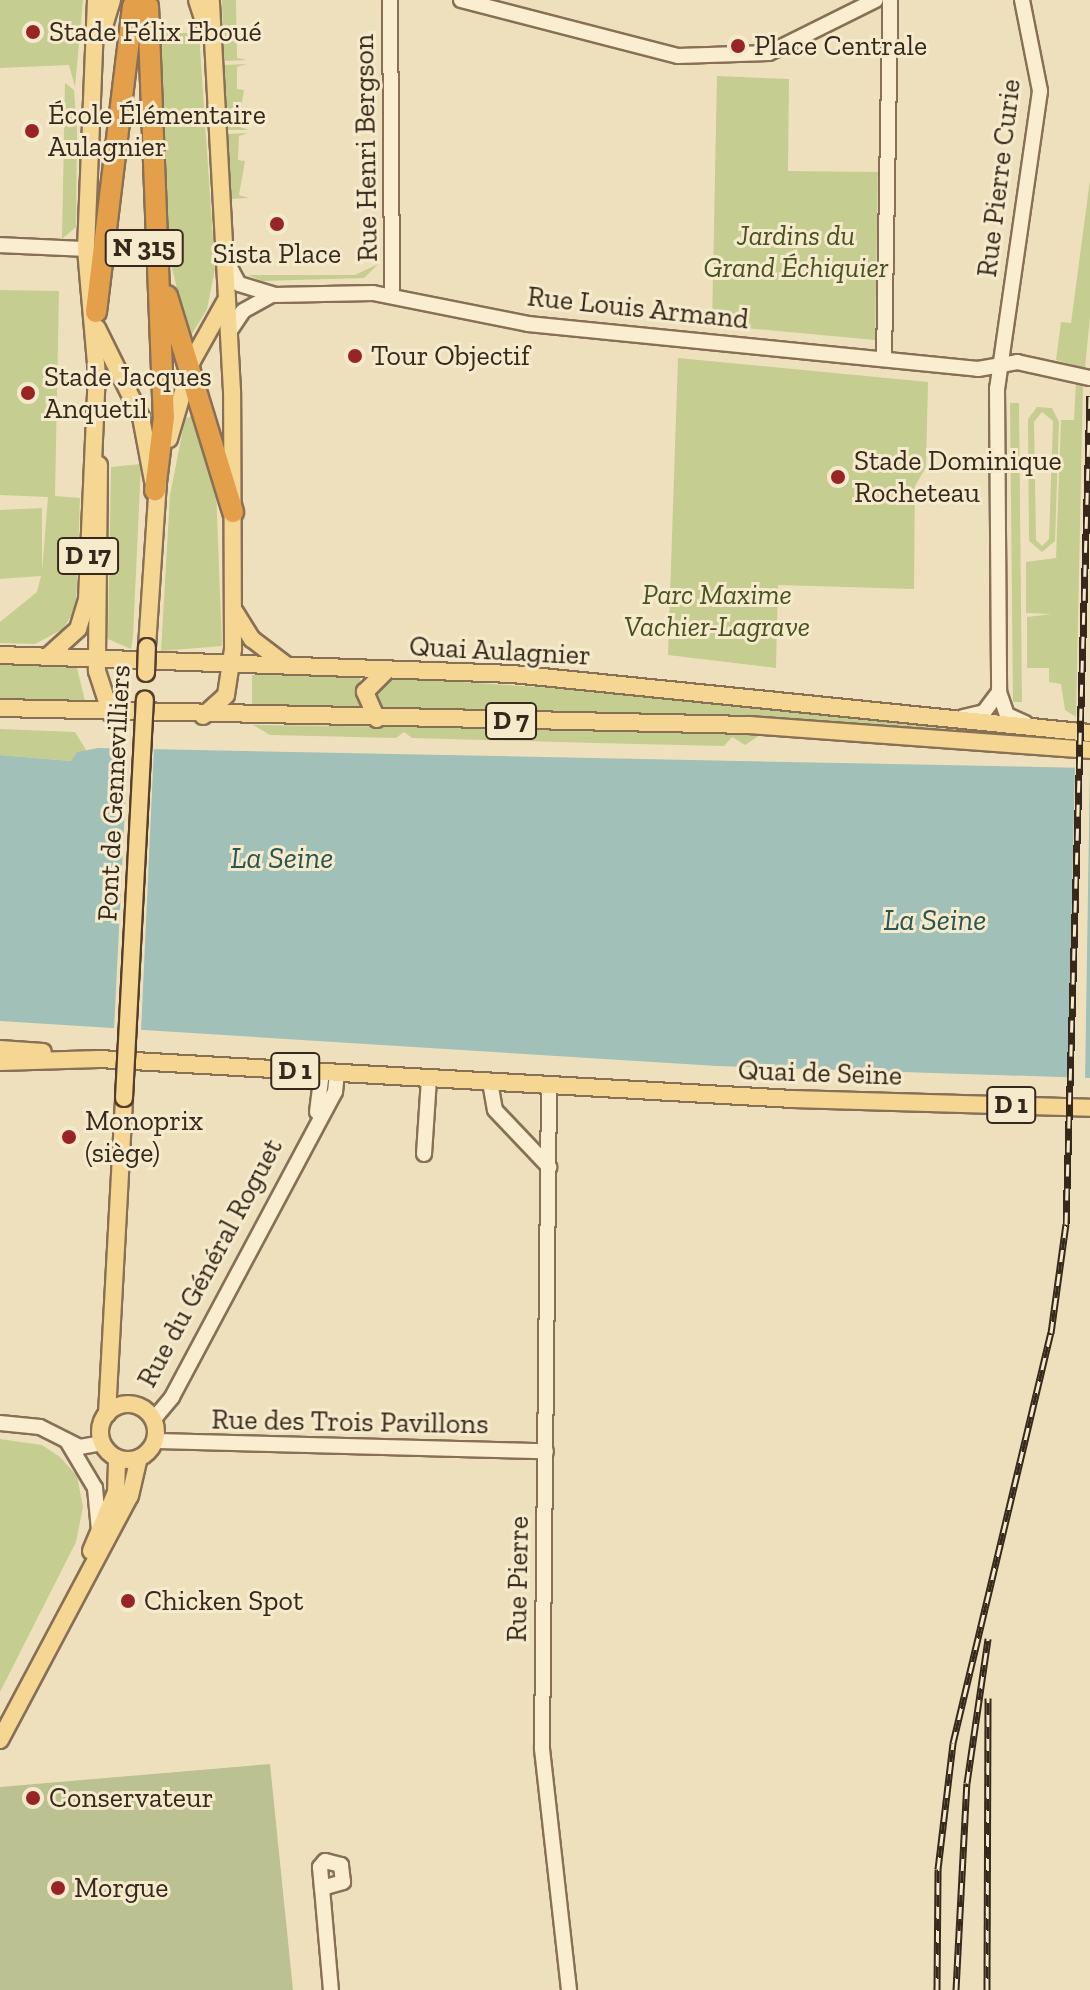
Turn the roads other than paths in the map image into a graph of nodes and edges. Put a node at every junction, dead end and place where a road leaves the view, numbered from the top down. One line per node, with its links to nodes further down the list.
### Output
1 (96, 0): 13 (main road, D 17)
2 (112, 0): 13 (main road, D 17)
3 (197, 0): 11 (main road, D 17)
4 (211, 0): 11 (main road, D 17)
5 (390, 0): 19 (street, Rue Henri Bergson)
6 (461, 0): 7 (street)
7 (876, 0)
8 (890, 0): 22 (street)
9 (1022, 0): 23 (street, Rue Pierre Curie)
10 (139, 6): 12 (highway, N 315); 20 (highway); 27 (highway, N 315)
11 (209, 54): 16 (main road, D 17)
12 (146, 77): 24 (highway); 27 (highway, N 315)
13 (93, 87): 15 (main road, D 17)
14 (0, 245): 15 (street)
15 (86, 249): 20 (main road, D 17)
16 (226, 260): 17 (main road, D 17); 18 (street, Rue Louis Armand)
17 (227, 293): 21 (main road, D 17); 24 (main road, D 17)
18 (274, 295): 19 (street, Rue Louis Armand); 21 (street)
19 (392, 296): 22 (street, Rue Louis Armand)
20 (96, 320): 26 (main road, D 17); 27 (main road)
21 (229, 333): 28 (main road, D 17)
22 (884, 359): 23 (street, Rue Louis Armand)
23 (998, 363): 25 (street, Rue Louis Armand); 36 (street, Rue Pierre Curie)
24 (188, 372): 27 (main road, D 17); 28 (highway)
25 (1090, 378)
26 (96, 440): 31 (main road, D 17); 32 (main road, D 17)
27 (155, 490): 54 (main road, Pont de Gennevilliers / D 17, bridge)
28 (233, 512): 29 (main road, D 17)
29 (234, 611): 33 (main road, D 17); 34 (main road)
30 (0, 655): 31 (main road, Quai Aulagnier / D 7)
31 (47, 657): 32 (main road, Quai Aulagnier / D 7)
32 (97, 659): 33 (main road, Quai Aulagnier / D 7); 38 (main road)
33 (232, 664): 34 (main road, Quai Aulagnier / D 7); 39 (main road, D 17)
34 (286, 665): 35 (main road, Quai Aulagnier / D 7)
35 (386, 671): 40 (main road); 41 (main road, Quai Aulagnier / D 7)
36 (999, 692): 41 (street); 42 (street)
37 (0, 708): 38 (main road, D 7)
38 (111, 714): 39 (main road, D 7)
39 (202, 716): 40 (main road, D 7)
40 (377, 719): 43 (main road, D 7)
41 (953, 722): 42 (main road, Quai Aulagnier / D 7)
42 (1085, 733)
43 (1090, 750)
44 (0, 1049): 45 (main road, D 1)
45 (99, 1059): 46 (main road, D 1); 47 (main road, D 1)
46 (0, 1062)
47 (329, 1073): 48 (main road, D 1); 57 (street, Rue du Général Roguet)
48 (429, 1078): 49 (main road, D 1); 52 (street)
49 (490, 1082): 50 (main road, Quai de Seine); 53 (street)
50 (549, 1087): 51 (main road, Quai de Seine / D 1); 53 (street, Rue Pierre)
51 (1090, 1108)
52 (424, 1154)
53 (549, 1167): 62 (street, Rue Pierre)
54 (110, 1373): 55 (main road, D 17); 56 (main road, D 17)
55 (124, 1405): 56 (main road); 57 (main road)
56 (107, 1414): 61 (main road)
57 (153, 1420): 60 (main road)
58 (0, 1423): 59 (street)
59 (67, 1441): 61 (street); 65 (street)
60 (155, 1441): 62 (street, Rue des Trois Pavillons); 64 (main road)
61 (102, 1443): 63 (main road)
62 (546, 1451): 70 (street, Rue Pierre)
63 (117, 1458): 64 (main road); 65 (main road)
64 (139, 1458): 66 (main road)
65 (99, 1530): 66 (main road)
66 (77, 1591): 67 (main road)
67 (0, 1740)
68 (322, 1888): 69 (street)
69 (331, 1990)
70 (569, 1990)

